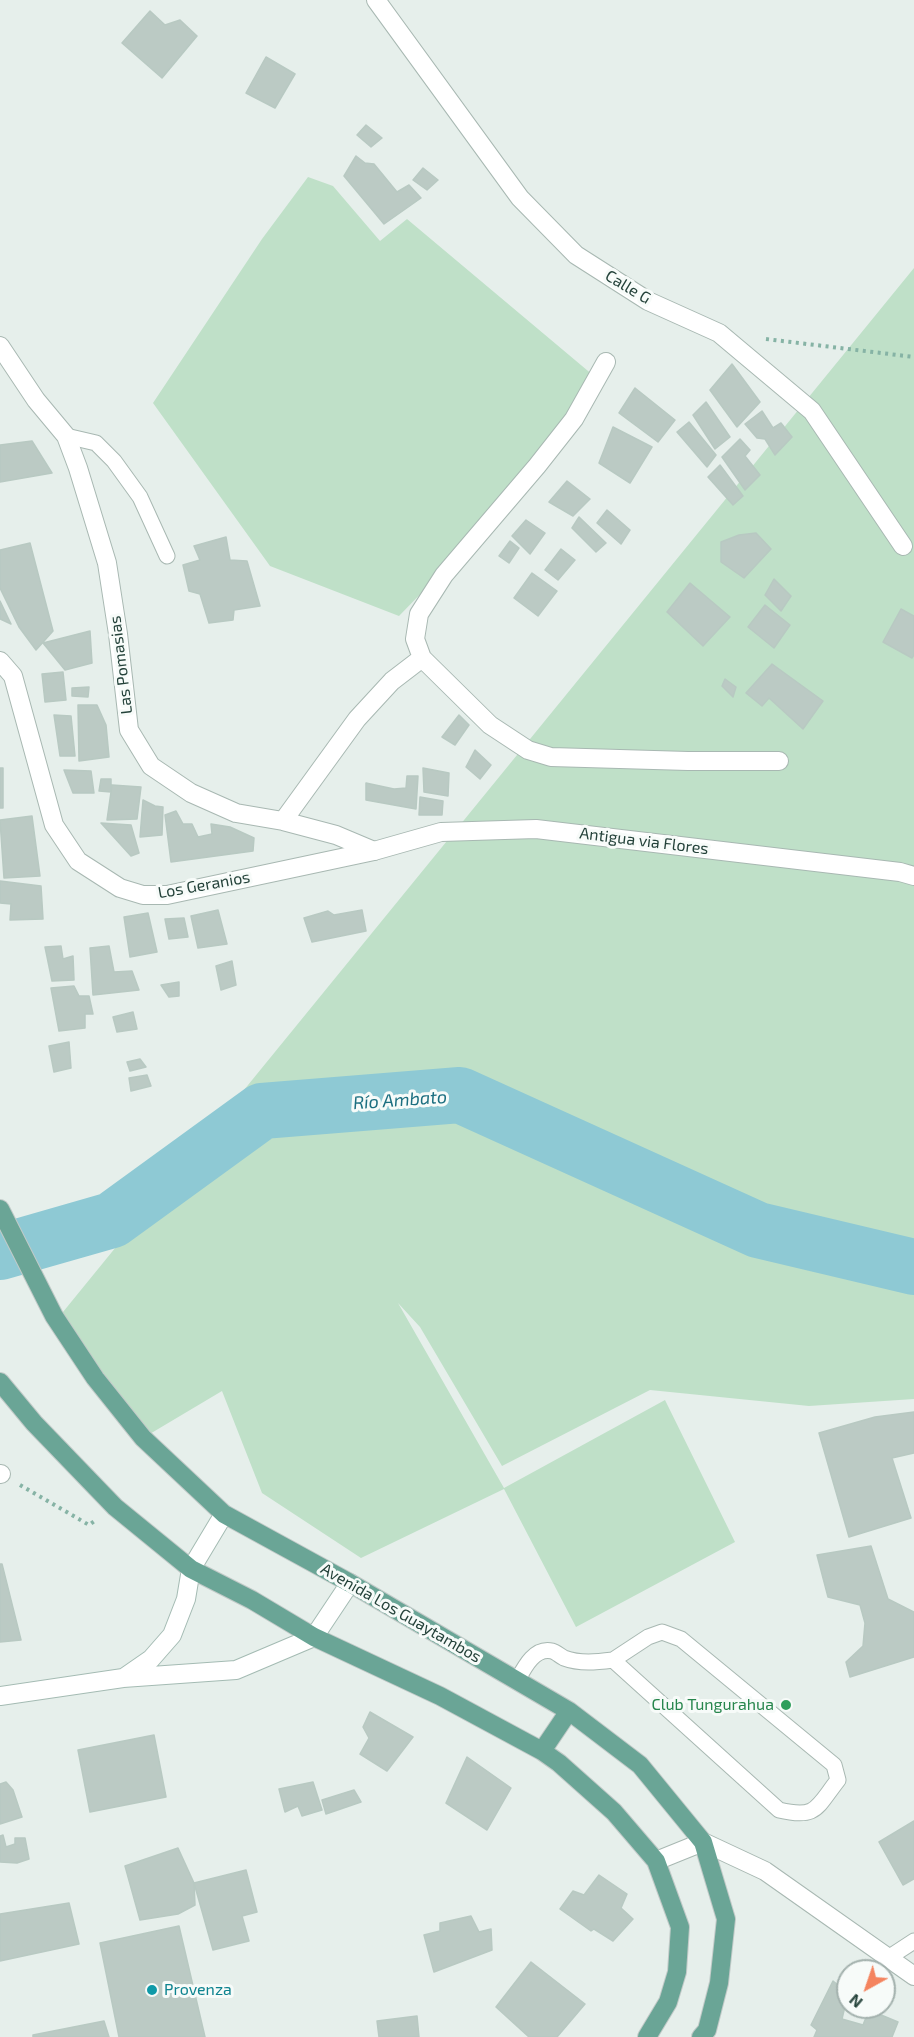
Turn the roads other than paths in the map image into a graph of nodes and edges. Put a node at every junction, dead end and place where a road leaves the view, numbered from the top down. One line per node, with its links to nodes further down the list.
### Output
1 (376, 0): 5 (street, Calle G)
2 (0, 346): 4 (street, Las Pomasias)
3 (606, 362): 7 (street)
4 (66, 436): 6 (lane); 10 (street, Las Pomasias)
5 (903, 546)
6 (167, 556)
7 (422, 658): 9 (street); 10 (street)
8 (0, 661): 11 (street, Los Geranios)
9 (779, 761)
10 (283, 821): 11 (street, Las Pomasias)
11 (374, 851): 12 (street, Antigua via Flores)
12 (914, 876)
13 (0, 1209): 15 (main road, Avenida Los Guaytambos)
14 (0, 1382): 16 (main road)
15 (224, 1514): 16 (street); 17 (main road, Avenida Los Guaytambos)
16 (191, 1569): 18 (main road); 20 (street)
17 (350, 1583): 18 (street); 21 (main road, Avenida Los Guaytambos)
18 (314, 1637): 20 (street); 24 (main road)
19 (613, 1660): 19 (lane); 21 (lane)
20 (123, 1678): 22 (street)
21 (517, 1681): 23 (main road, Avenida Los Guaytambos)
22 (0, 1696)
23 (569, 1711): 24 (main road); 25 (main road, Avenida Los Guaytambos)
24 (542, 1751): 26 (main road)
25 (703, 1842): 26 (street); 28 (street); 31 (main road, Avenida Los Guaytambos)
26 (656, 1861): 30 (main road)
27 (914, 1941): 28 (lane)
28 (888, 1958): 29 (street)
29 (914, 1976)
30 (647, 2037)
31 (701, 2037)

